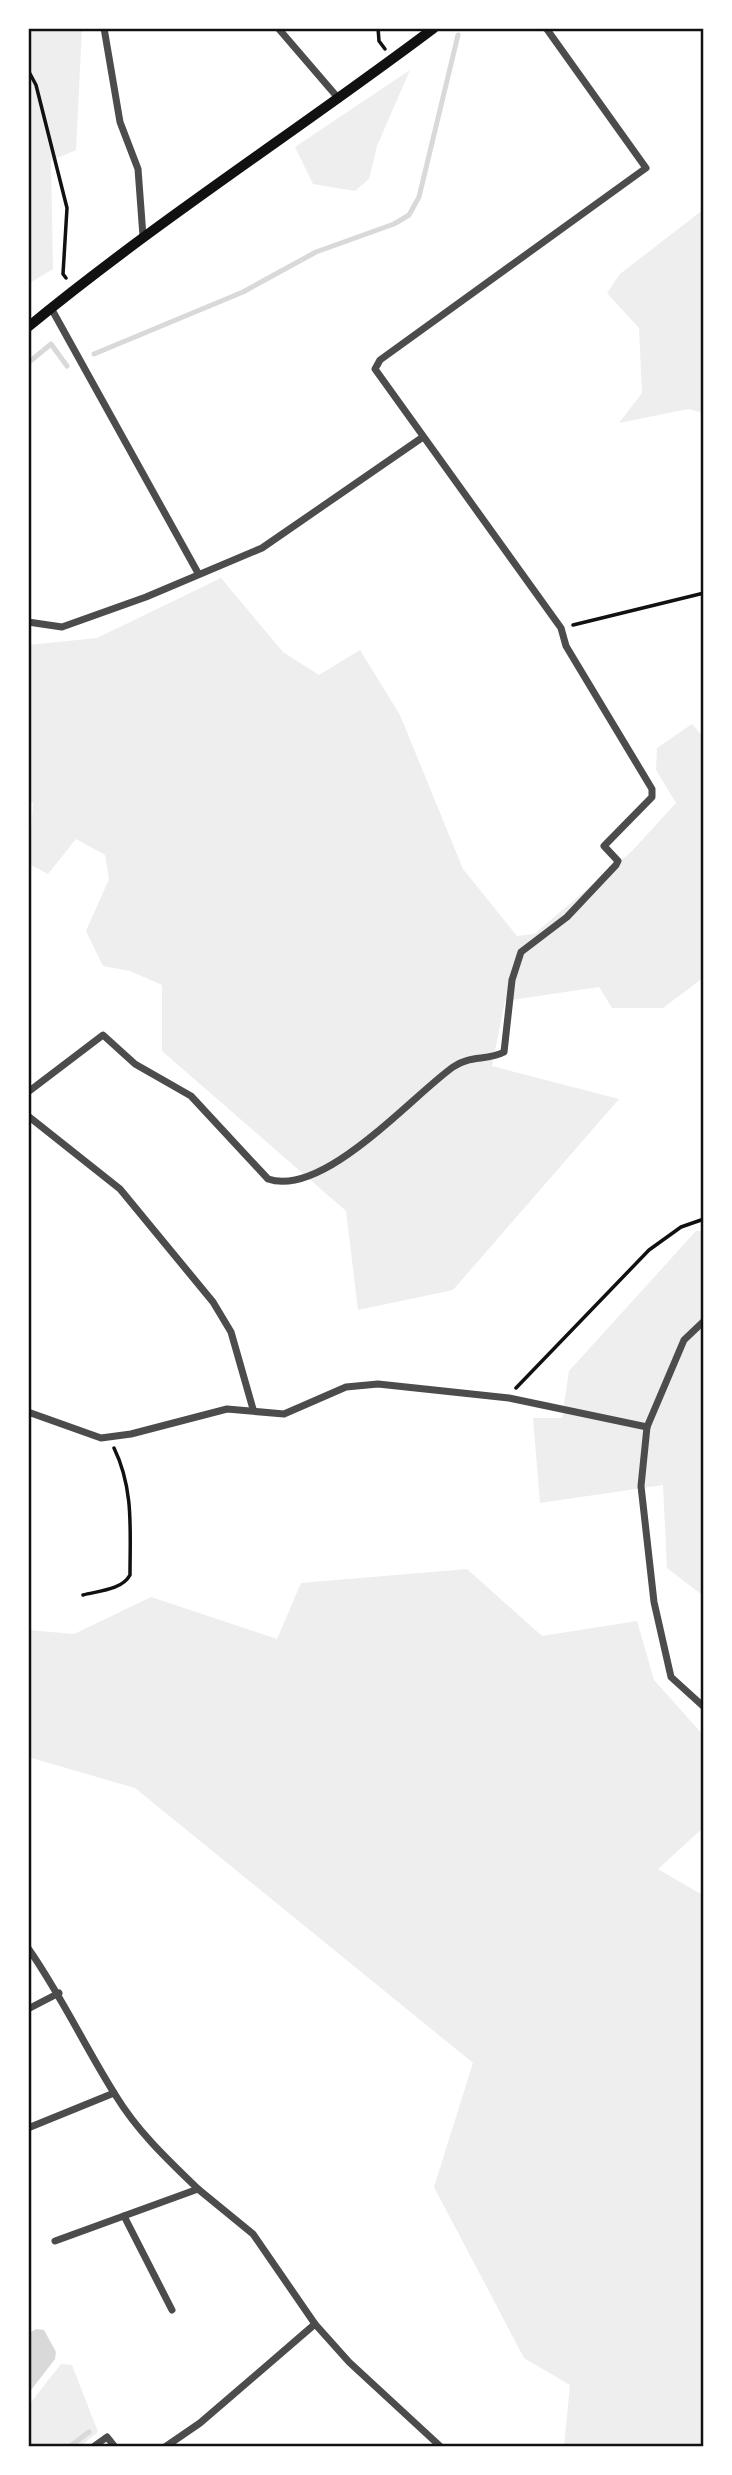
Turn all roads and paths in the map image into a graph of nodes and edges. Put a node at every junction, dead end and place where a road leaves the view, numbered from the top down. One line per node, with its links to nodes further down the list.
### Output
1 (104, 28): 9 (street)
2 (278, 28): 8 (street)
3 (378, 28): 6 (path)
4 (434, 28): 6 (main road)
5 (546, 28): 13 (street)
6 (393, 59): 8 (main road)
7 (28, 70): 10 (path)
8 (339, 100): 9 (main road)
9 (143, 236): 10 (main road)
10 (75, 289): 11 (main road)
11 (51, 308): 12 (main road); 14 (street)
12 (28, 327)
13 (423, 437): 14 (street); 17 (street)
14 (198, 573): 16 (street)
15 (704, 593): 17 (path)
16 (28, 622)
17 (561, 628): 18 (street)
18 (28, 1092)
19 (28, 1116): 23 (street)
20 (704, 1219): 22 (path)
21 (704, 1321): 25 (street)
22 (509, 1398): 23 (street); 25 (street)
23 (253, 1409): 26 (street)
24 (28, 1412): 26 (street)
25 (647, 1427): 28 (street)
26 (108, 1437): 27 (path)
27 (83, 1595)
28 (704, 1707)
29 (28, 1948): 30 (street)
30 (58, 1993): 31 (street); 32 (street)
31 (28, 2009)
32 (114, 2093): 33 (street); 34 (street)
33 (28, 2128)
34 (198, 2189): 35 (street); 38 (street)
35 (124, 2216): 36 (street); 37 (street)
36 (55, 2241)
37 (172, 2310)
38 (315, 2324): 41 (street); 42 (street)
39 (93, 2447): 40 (street)
40 (115, 2447)
41 (165, 2447)
42 (441, 2447)

